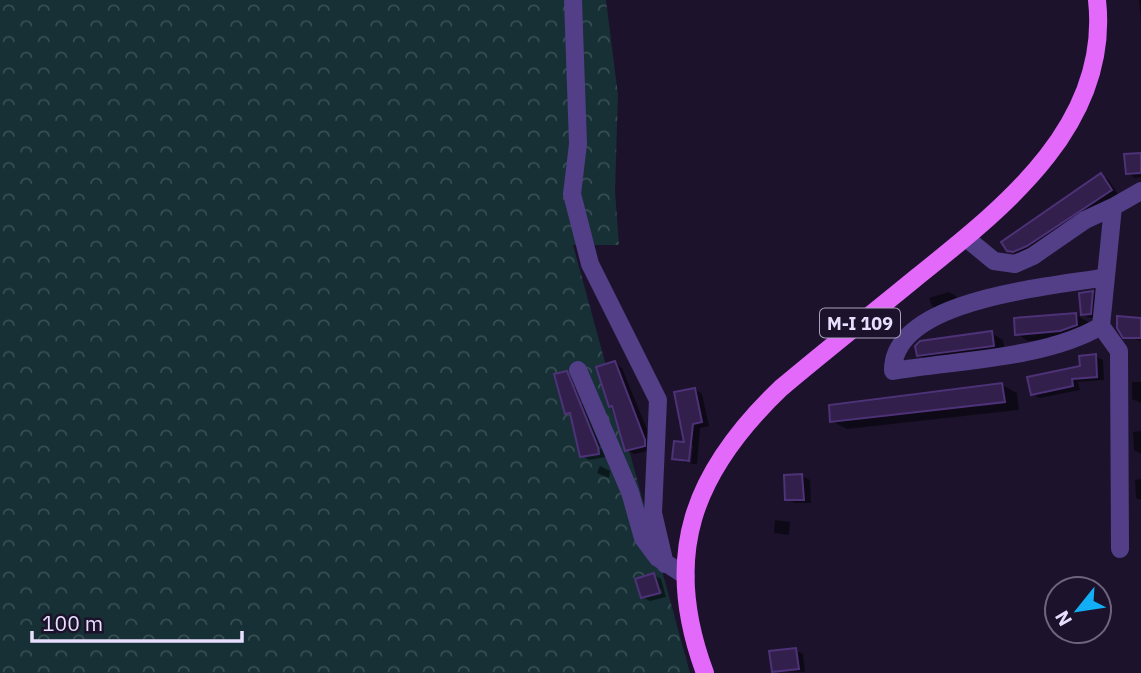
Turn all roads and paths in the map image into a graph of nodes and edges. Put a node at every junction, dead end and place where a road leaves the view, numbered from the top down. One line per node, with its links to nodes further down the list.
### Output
1 (573, 0): 10 (street)
2 (1097, 0): 5 (main road, M-I 109)
3 (1141, 191): 4 (street)
4 (1113, 207): 5 (street); 6 (street)
5 (966, 238): 11 (main road, M-I 109)
6 (1106, 277): 7 (street); 7 (street)
7 (1101, 326): 9 (street)
8 (578, 370): 10 (street)
9 (1120, 549)
10 (665, 564): 11 (street)
11 (686, 576): 12 (main road, M-I 109)
12 (705, 673)

